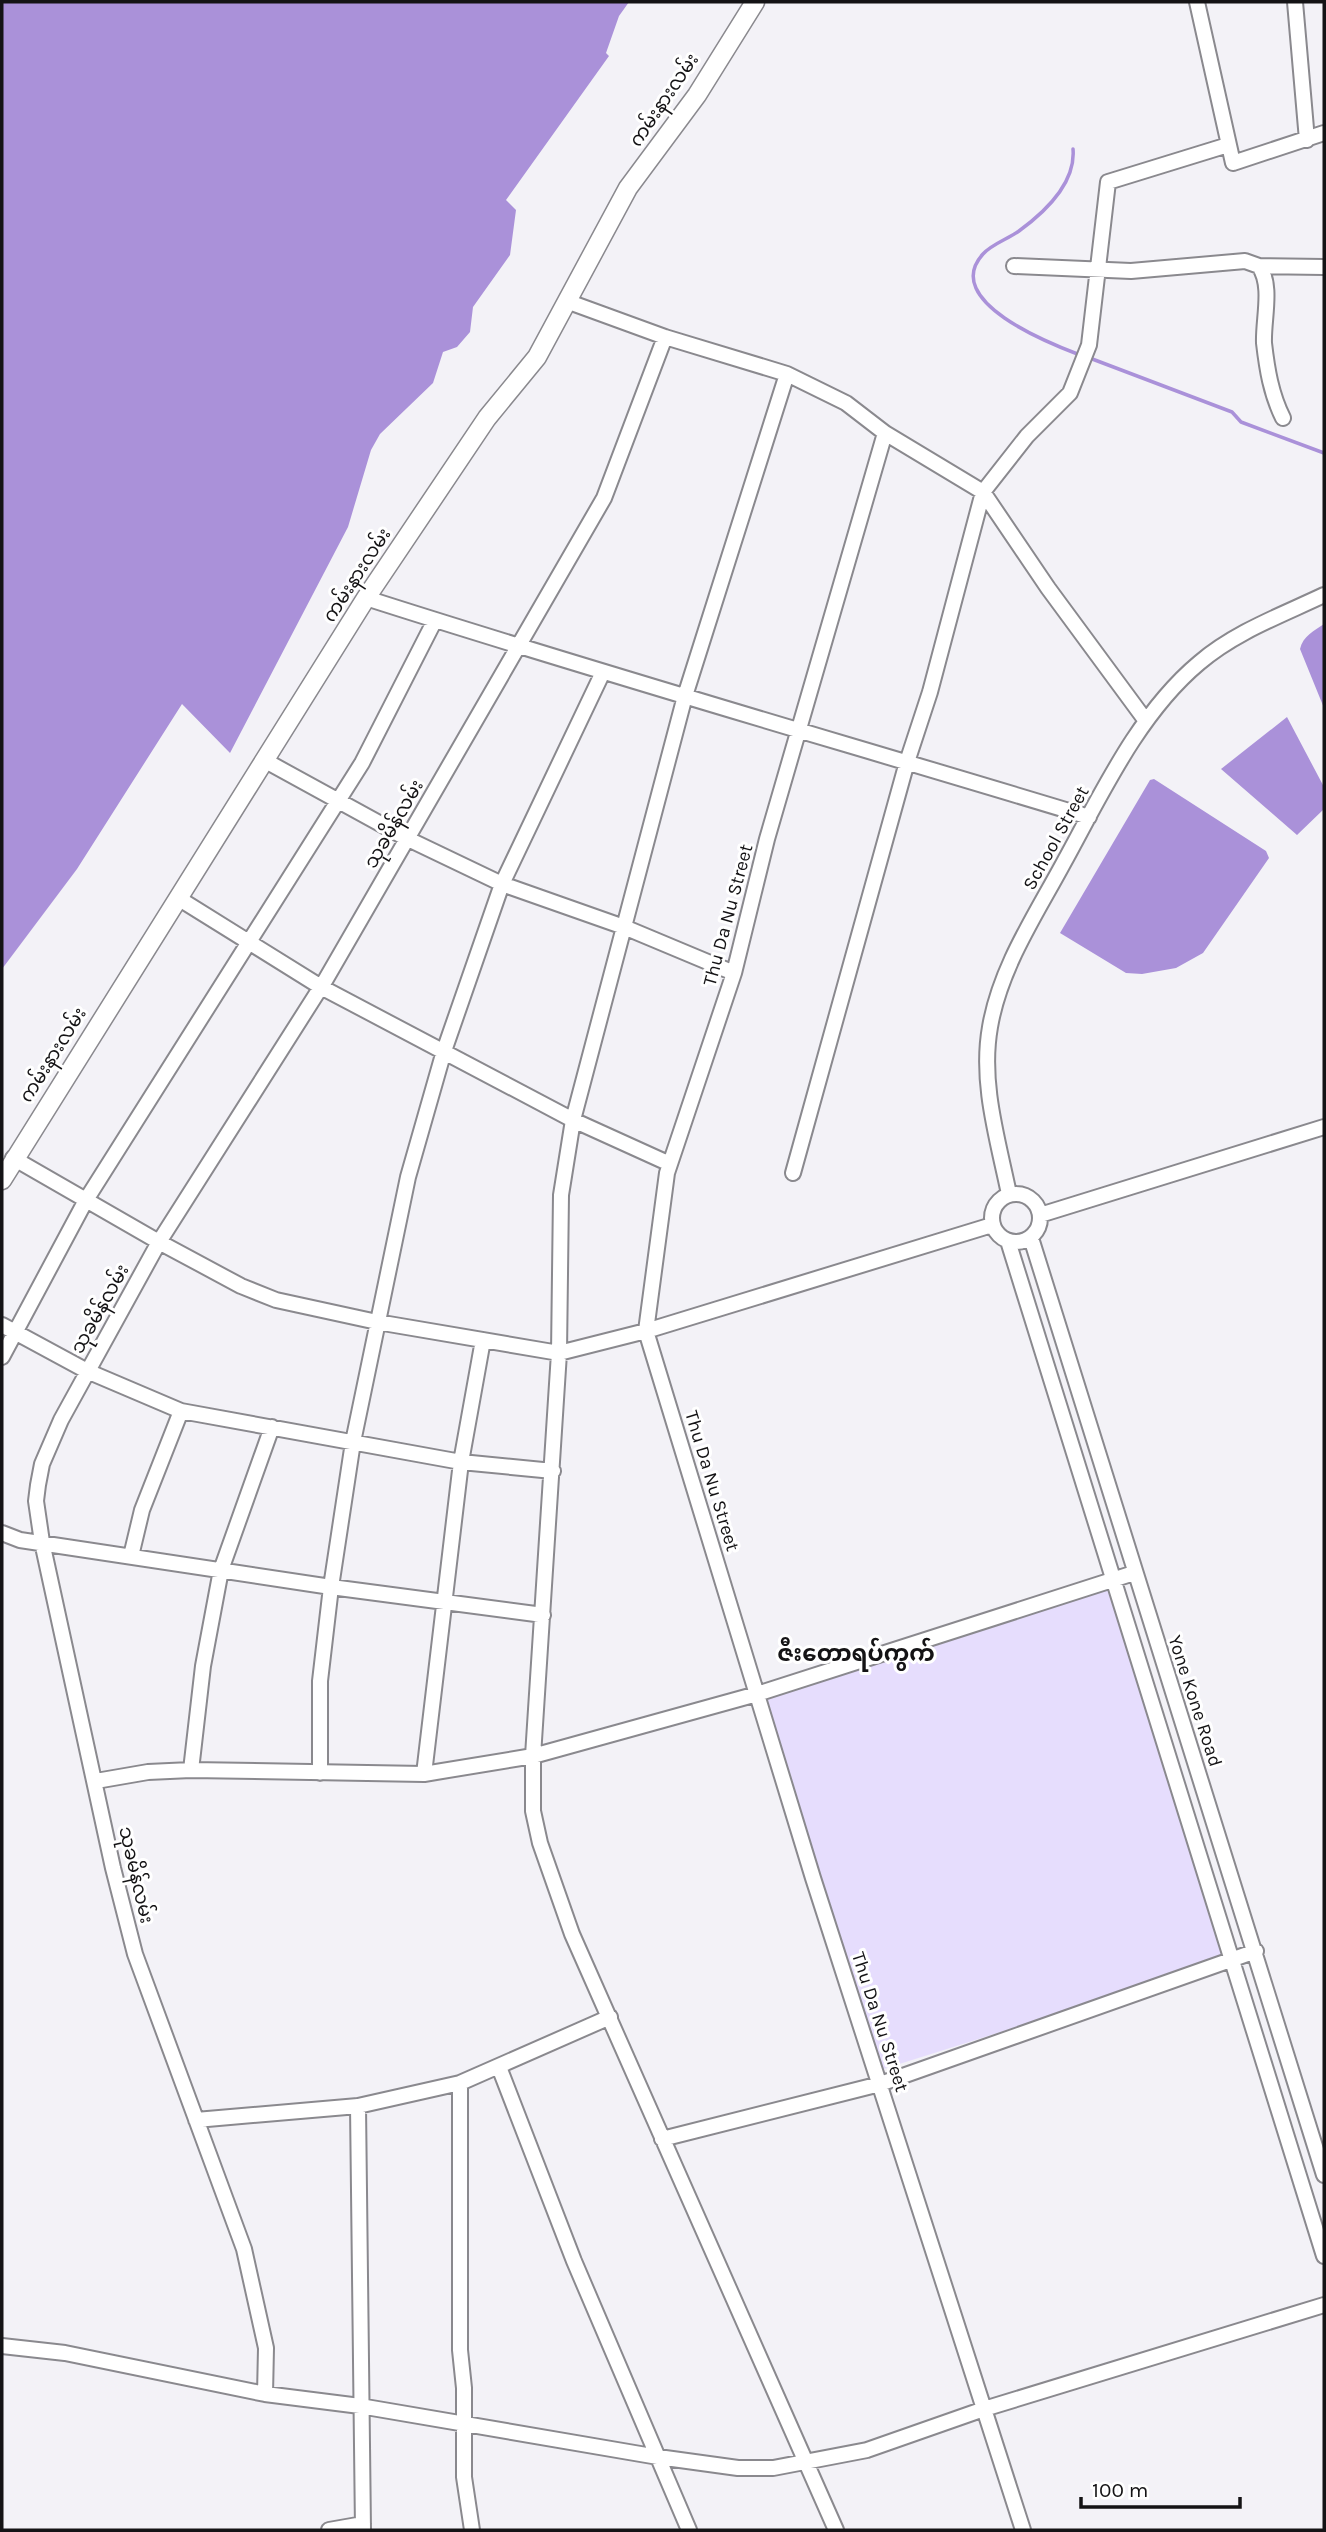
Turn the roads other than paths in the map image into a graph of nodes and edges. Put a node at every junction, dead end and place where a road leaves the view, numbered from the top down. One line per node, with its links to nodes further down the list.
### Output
1 (755, 2): 11 (main road, ကမ်းနားလမ်း)
2 (1197, 2): 6 (street)
3 (1295, 2): 5 (street)
4 (1324, 134): 5 (street)
5 (1307, 140): 6 (street)
6 (1228, 145): 10 (street)
7 (1014, 266): 10 (street)
8 (1259, 266): 9 (street); 10 (street); 14 (street)
9 (1324, 267)
10 (1099, 270): 16 (street)
11 (569, 302): 12 (street); 18 (main road, ကမ်းနားလမ်း)
12 (665, 337): 13 (street); 20 (street, သုခမိန်လမ်း)
13 (787, 374): 15 (street); 22 (street)
14 (1283, 418)
15 (885, 433): 16 (street); 24 (street, Thu Da Nu Street)
16 (983, 492): 23 (street); 26 (street)
17 (1324, 595): 23 (street, School Street)
18 (366, 598): 19 (street); 25 (main road, ကမ်းနားလမ်း)
19 (435, 620): 20 (street); 27 (street)
20 (520, 647): 21 (street); 29 (street, သုခမိန်လမ်း)
21 (603, 672): 22 (street); 30 (street)
22 (685, 696): 24 (street); 32 (street)
23 (1146, 722): 28 (street, School Street)
24 (800, 728): 26 (street); 34 (street, Thu Da Nu Street)
25 (264, 760): 27 (street); 31 (main road, ကမ်းနားလမ်း)
26 (907, 762): 28 (street); 41 (street)
27 (339, 800): 29 (street); 33 (street)
28 (1089, 817): 43 (street, School Street)
29 (408, 839): 30 (street); 35 (street, သုခမိန်လမ်း)
30 (502, 884): 32 (street); 36 (street)
31 (178, 898): 33 (street); 39 (main road, ကမ်းနားလမ်း)
32 (624, 927): 34 (street); 37 (street)
33 (250, 943): 35 (street); 44 (street)
34 (734, 973): 40 (street, Thu Da Nu Street)
35 (321, 987): 36 (street); 49 (street, သုခမိန်လမ်း)
36 (444, 1051): 37 (street); 50 (street)
37 (573, 1121): 40 (street); 54 (street)
38 (1324, 1127): 45 (street)
39 (13, 1158): 42 (main road, ကမ်းနားလမ်း); 44 (street)
40 (670, 1164): 52 (street, Thu Da Nu Street)
41 (793, 1173)
42 (2, 1180)
43 (1009, 1194): 45 (street); 46 (street)
44 (86, 1200): 49 (street); 51 (street)
45 (1041, 1215): 47 (street)
46 (992, 1225): 48 (street); 52 (street)
47 (1031, 1238): 48 (street); 57 (street, Yone Kone Road)
48 (1008, 1241): 58 (street)
49 (159, 1242): 50 (street); 56 (street, သုခမိန်လမ်း)
50 (377, 1322): 53 (street); 61 (street)
51 (8, 1329): 55 (street); 56 (street)
52 (646, 1331): 54 (street); 73 (street, Thu Da Nu Street)
53 (482, 1340): 54 (street); 62 (street)
54 (559, 1353): 63 (street)
55 (2, 1357)
56 (88, 1371): 59 (street); 65 (street, သုခမိန်လမ်း)
57 (1079, 1395): 58 (street); 68 (street, Yone Kone Road)
58 (1058, 1401): 69 (street)
59 (181, 1410): 60 (street); 66 (street)
60 (272, 1427): 61 (street); 67 (street)
61 (353, 1442): 62 (street); 70 (street)
62 (461, 1462): 63 (street); 71 (street)
63 (552, 1471): 72 (street)
64 (2, 1533): 65 (street)
65 (43, 1542): 66 (street); 78 (street, သုခမိန်လမ်း)
66 (131, 1556): 67 (street)
67 (221, 1570): 70 (street); 75 (street)
68 (1134, 1573): 69 (street); 79 (street, Yone Kone Road)
69 (1113, 1578): 73 (street); 80 (street)
70 (331, 1587): 71 (street); 76 (street)
71 (444, 1603): 72 (street); 77 (street)
72 (543, 1615): 74 (street)
73 (757, 1694): 74 (street); 84 (street, Thu Da Nu Street)
74 (533, 1756): 77 (street); 81 (street)
75 (191, 1770): 76 (street); 78 (street)
76 (320, 1773): 77 (street)
77 (424, 1774)
78 (96, 1781): 86 (street, သုခမိန်လမ်း)
79 (1256, 1951): 80 (street); 88 (street, Yone Kone Road)
80 (1232, 1959): 84 (street); 89 (street)
81 (610, 2017): 82 (street); 87 (street)
82 (499, 2067): 83 (street); 98 (street)
83 (460, 2083): 85 (street); 97 (street)
84 (880, 2084): 87 (street); 96 (street, Thu Da Nu Street)
85 (358, 2106): 86 (street); 95 (street)
86 (196, 2120): 94 (street, သုခမိန်လမ်း)
87 (662, 2139): 99 (street)
88 (1320, 2160): 89 (street); 90 (street, Yone Kone Road)
89 (1296, 2166): 91 (street)
90 (1324, 2175)
91 (1324, 2256)
92 (1324, 2305): 96 (street)
93 (2, 2346): 94 (street)
94 (265, 2394): 95 (street)
95 (360, 2406): 97 (street); 100 (street)
96 (984, 2409): 99 (street); 105 (street, Thu Da Nu Street)
97 (464, 2424): 98 (street); 102 (street)
98 (658, 2457): 99 (street); 103 (street)
99 (807, 2463): 104 (street)
100 (363, 2527): 101 (street)
101 (329, 2530)
102 (472, 2530)
103 (689, 2530)
104 (836, 2530)
105 (1023, 2530)

